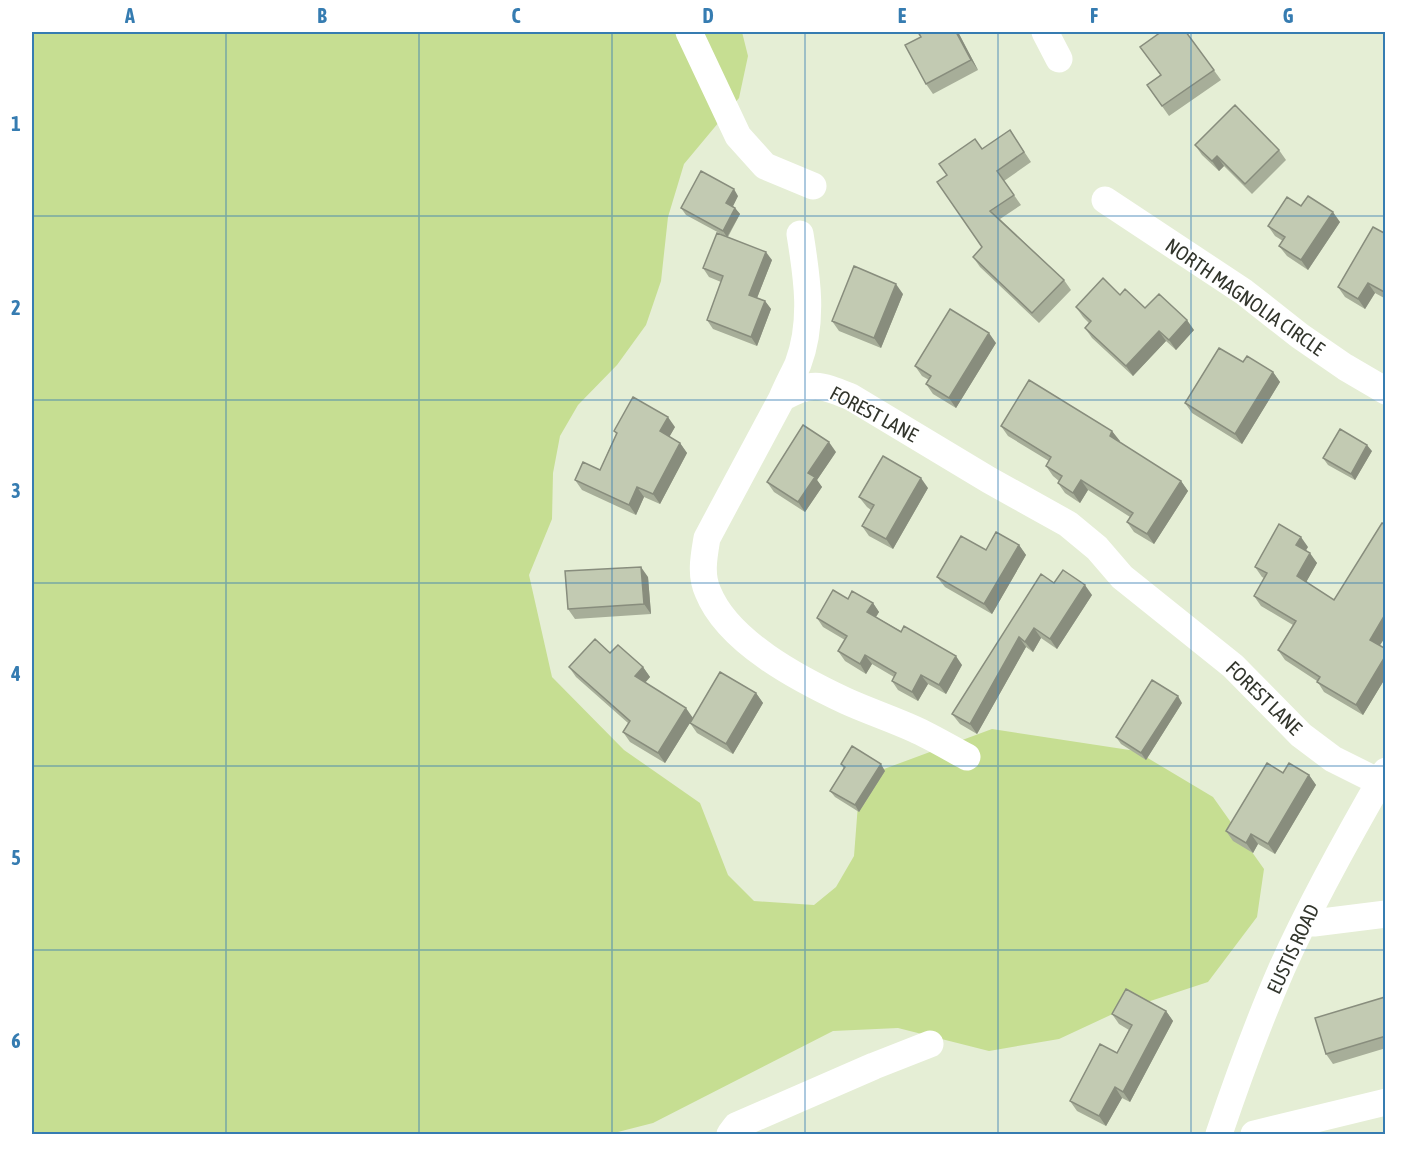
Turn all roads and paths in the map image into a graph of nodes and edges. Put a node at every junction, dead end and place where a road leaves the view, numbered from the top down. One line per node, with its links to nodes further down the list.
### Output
1 (689, 32): 4 (street)
2 (1046, 32): 3 (street)
3 (1059, 60)
4 (813, 186)
5 (1105, 200): 7 (street, NORTH MAGNOLIA CIRCLE)
6 (800, 234): 8 (street)
7 (1386, 391)
8 (782, 398): 9 (street); 10 (street, FOREST LANE)
9 (967, 757)
10 (1382, 776): 12 (street, EUSTIS ROAD)
11 (1386, 914): 12 (street)
12 (1304, 922): 16 (street, EUSTIS ROAD)
13 (930, 1044): 15 (street)
14 (1386, 1102): 17 (street)
15 (730, 1134)
16 (1218, 1134)
17 (1254, 1134)

